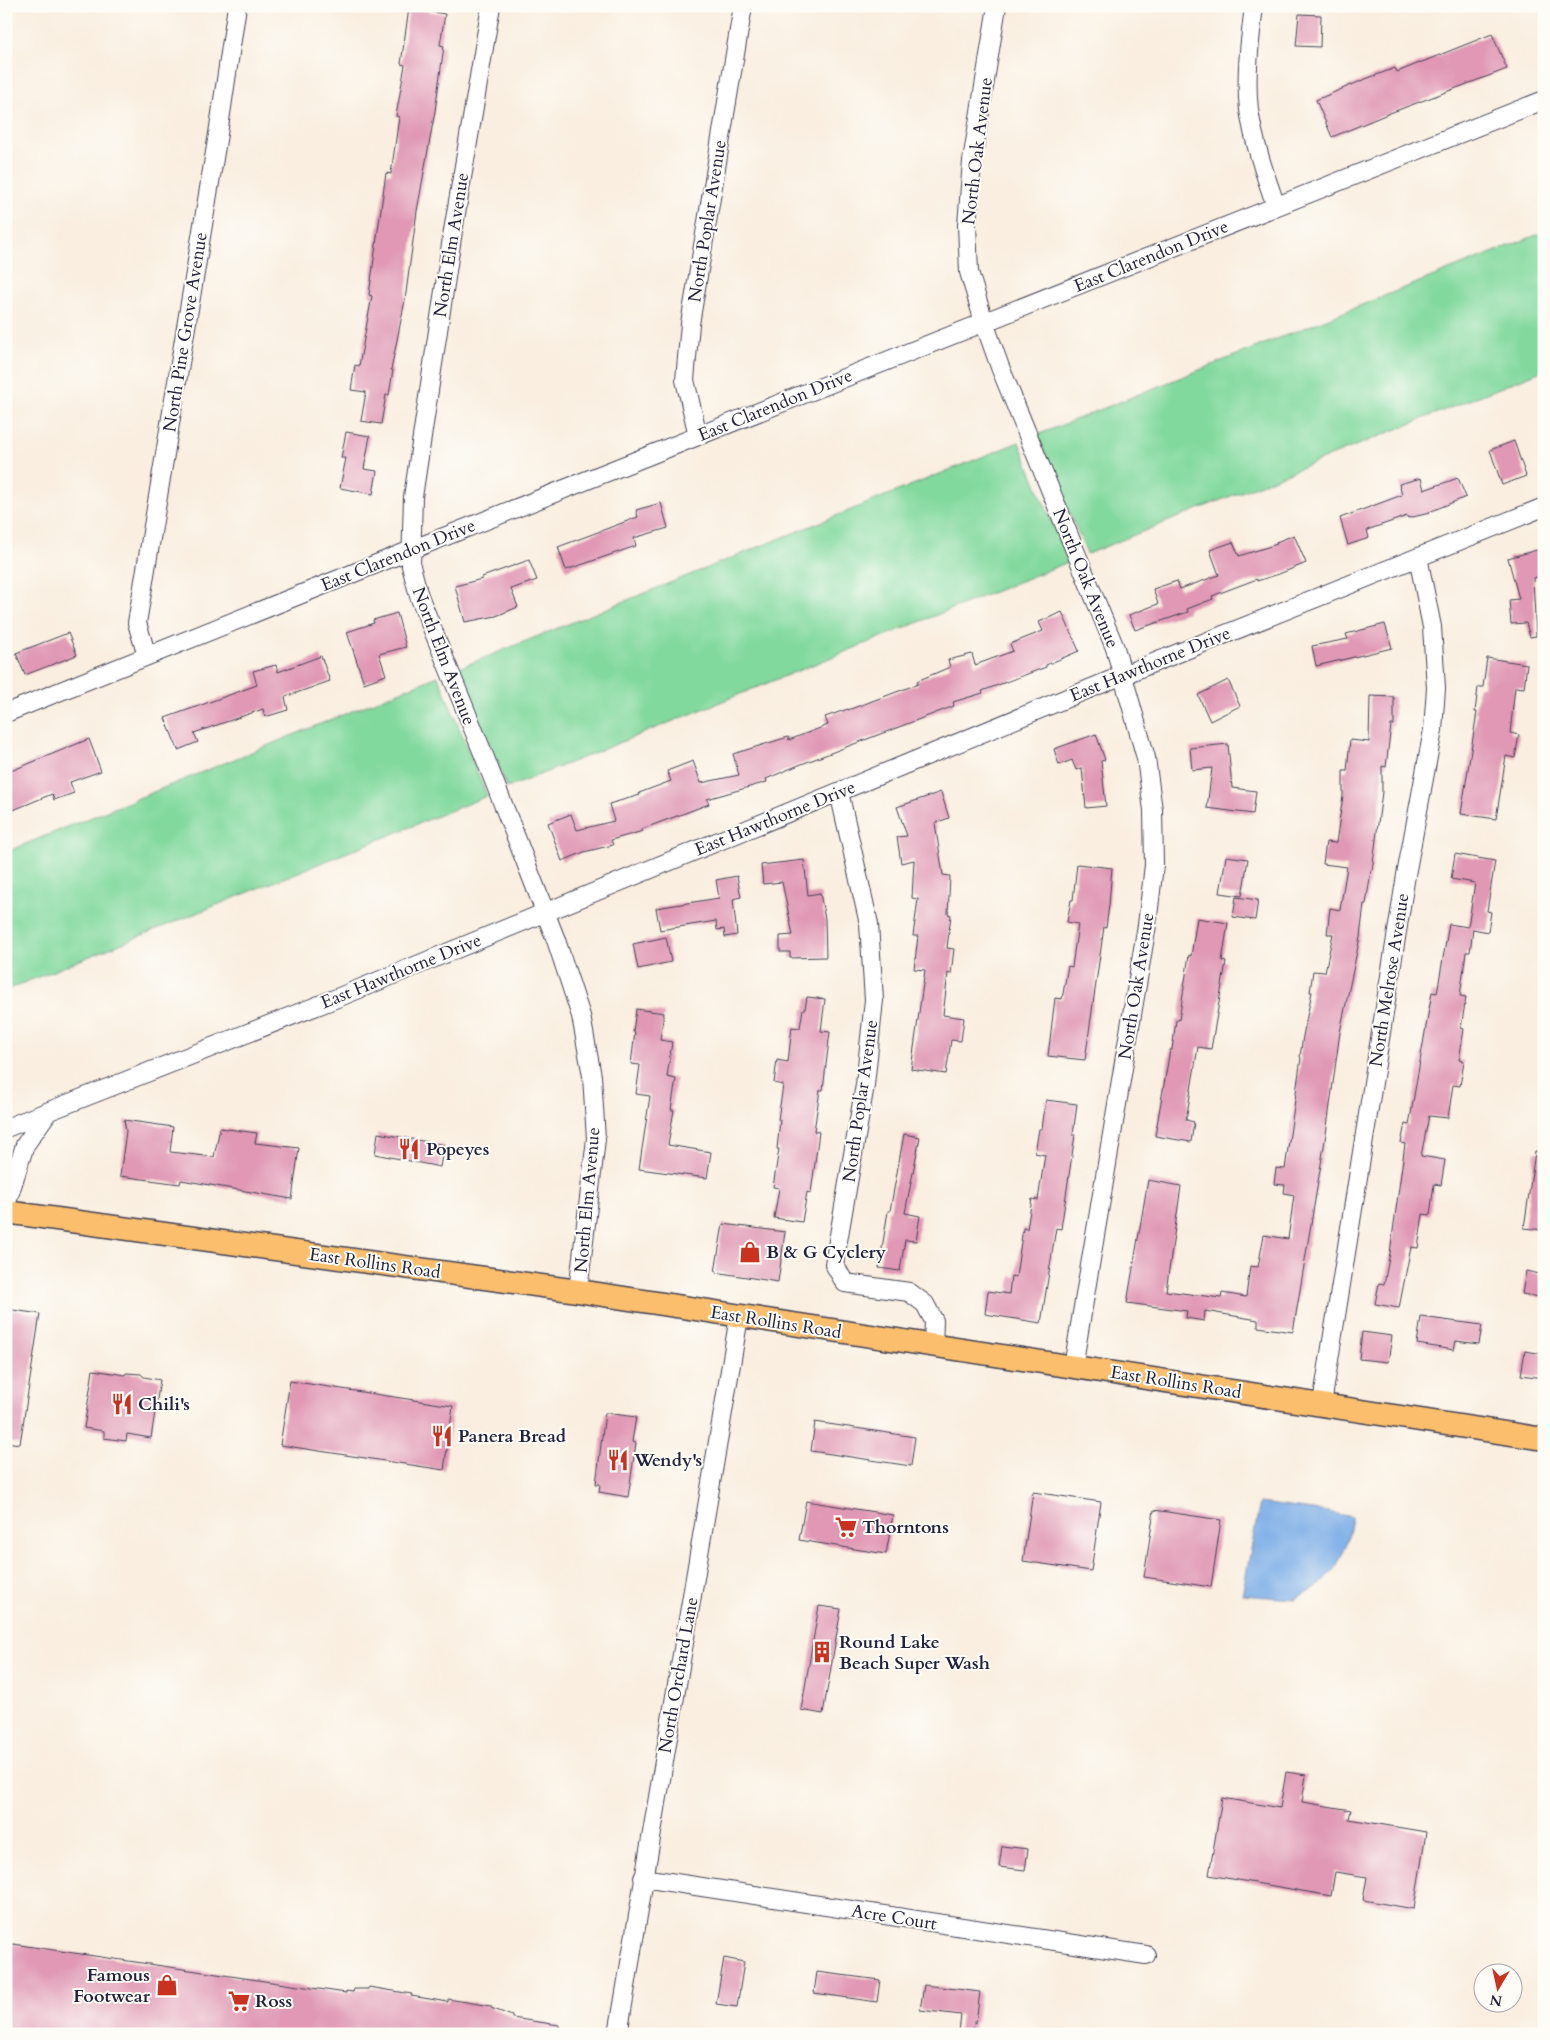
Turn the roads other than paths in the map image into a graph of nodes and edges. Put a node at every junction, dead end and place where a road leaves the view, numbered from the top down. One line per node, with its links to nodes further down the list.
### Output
1 (237, 6): 13 (street, North Pine Grove Avenue)
2 (491, 6): 11 (street, North Elm Avenue)
3 (743, 6): 9 (street, North Poplar Avenue)
4 (996, 6): 8 (street, North Oak Avenue)
5 (1254, 6): 7 (street)
6 (1544, 100): 7 (street, East Clarendon Drive)
7 (1276, 206): 8 (street, East Clarendon Drive)
8 (984, 322): 9 (street, East Clarendon Drive); 14 (street, North Oak Avenue)
9 (698, 436): 11 (street, East Clarendon Drive)
10 (1544, 507): 12 (street, East Hawthorne Drive)
11 (411, 550): 13 (street, East Clarendon Drive); 17 (street, North Elm Avenue)
12 (1418, 557): 14 (street, East Hawthorne Drive); 26 (street, North Melrose Avenue)
13 (147, 656): 15 (street, East Clarendon Drive)
14 (1123, 675): 16 (street, East Hawthorne Drive); 25 (street, North Oak Avenue)
15 (6, 713)
16 (839, 792): 17 (street, East Hawthorne Drive); 24 (street, North Poplar Avenue)
17 (544, 912): 18 (street, East Hawthorne Drive); 22 (street, North Elm Avenue)
18 (48, 1112): 19 (street, East Hawthorne Drive); 20 (street)
19 (6, 1128)
20 (6, 1205)
21 (6, 1212): 22 (main road, East Rollins Road)
22 (578, 1291): 23 (main road, East Rollins Road)
23 (739, 1316): 24 (main road, East Rollins Road); 28 (street, North Orchard Lane)
24 (933, 1346): 25 (main road, East Rollins Road)
25 (1073, 1366): 26 (main road, East Rollins Road)
26 (1322, 1404): 27 (main road, East Rollins Road)
27 (1544, 1439)
28 (643, 1878): 29 (street, Acre Court); 30 (street, North Orchard Lane)
29 (1146, 1955)
30 (618, 2034)

